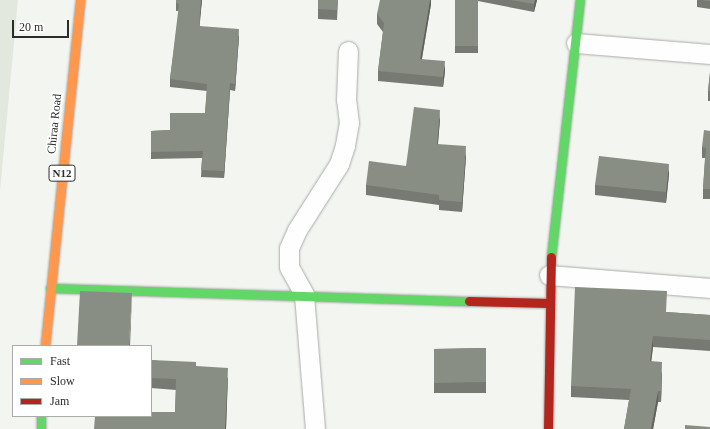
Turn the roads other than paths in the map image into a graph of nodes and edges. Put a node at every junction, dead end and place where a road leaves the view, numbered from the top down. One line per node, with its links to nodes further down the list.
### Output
1 (80, 0): 7 (main road, Chiraa Road / N12)
2 (577, 3): 3 (main road)
3 (576, 43): 5 (street); 6 (main road)
4 (348, 51): 9 (street)
5 (710, 54)
6 (549, 275): 8 (street); 10 (main road)
7 (50, 288): 9 (main road); 11 (main road, Chiraa Road / N12)
8 (710, 288)
9 (304, 294): 10 (main road); 14 (street)
10 (549, 303): 15 (main road)
11 (45, 345)
12 (41, 417): 13 (main road)
13 (41, 429)
14 (315, 429)
15 (548, 429)

